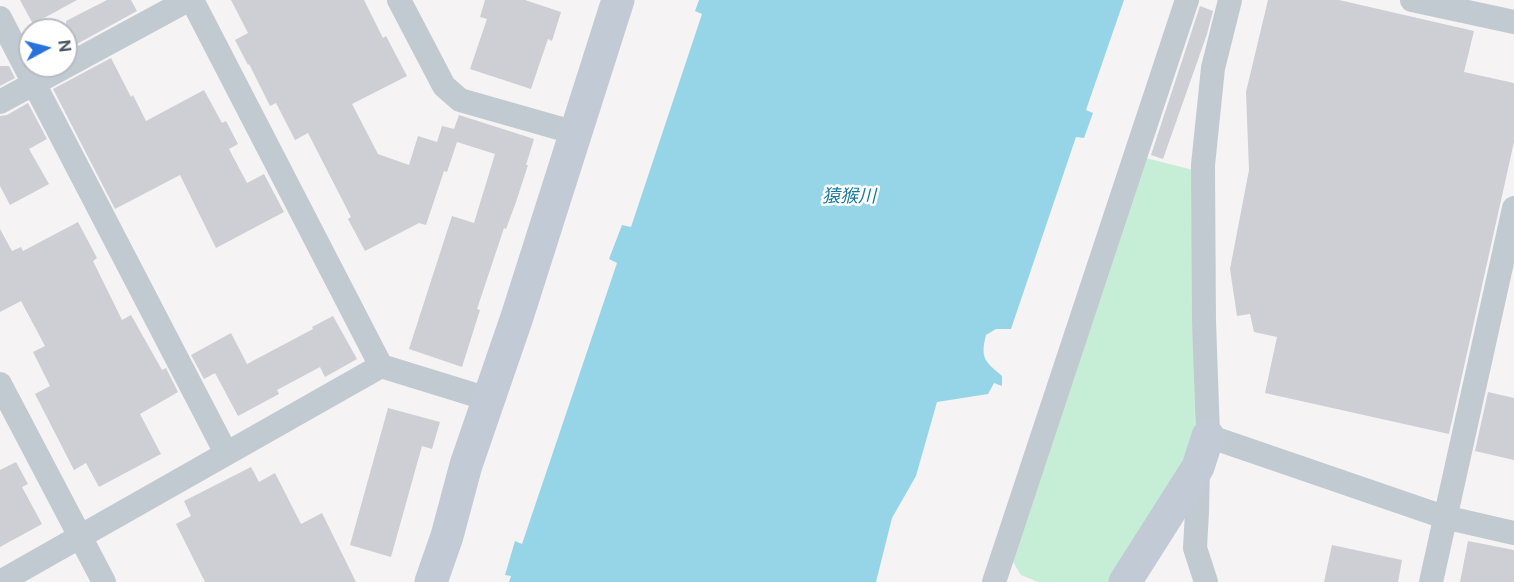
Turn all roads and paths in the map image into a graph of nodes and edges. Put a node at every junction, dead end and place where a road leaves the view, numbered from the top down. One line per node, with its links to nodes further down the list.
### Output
1 (190, 0): 9 (street); 13 (street)
2 (399, 0): 11 (street)
3 (618, 0): 11 (street)
4 (1188, 0): 22 (street)
5 (1230, 0): 16 (street)
6 (1412, 0): 8 (street)
7 (0, 18): 9 (street)
8 (1514, 22)
9 (34, 84): 10 (street); 17 (street)
10 (0, 102)
11 (576, 133): 15 (street)
12 (1514, 208): 19 (street)
13 (381, 366): 15 (street); 17 (street)
14 (0, 384): 21 (street)
15 (488, 399): 25 (street)
16 (1208, 436): 18 (street); 19 (street)
17 (226, 453): 21 (street)
18 (1198, 467): 26 (street); 27 (street)
19 (1444, 517): 20 (street); 28 (street)
20 (1514, 532)
21 (80, 536): 23 (street); 24 (street)
22 (1001, 580)
23 (0, 582)
24 (104, 582)
25 (431, 582)
26 (1125, 582)
27 (1206, 582)
28 (1431, 582)

